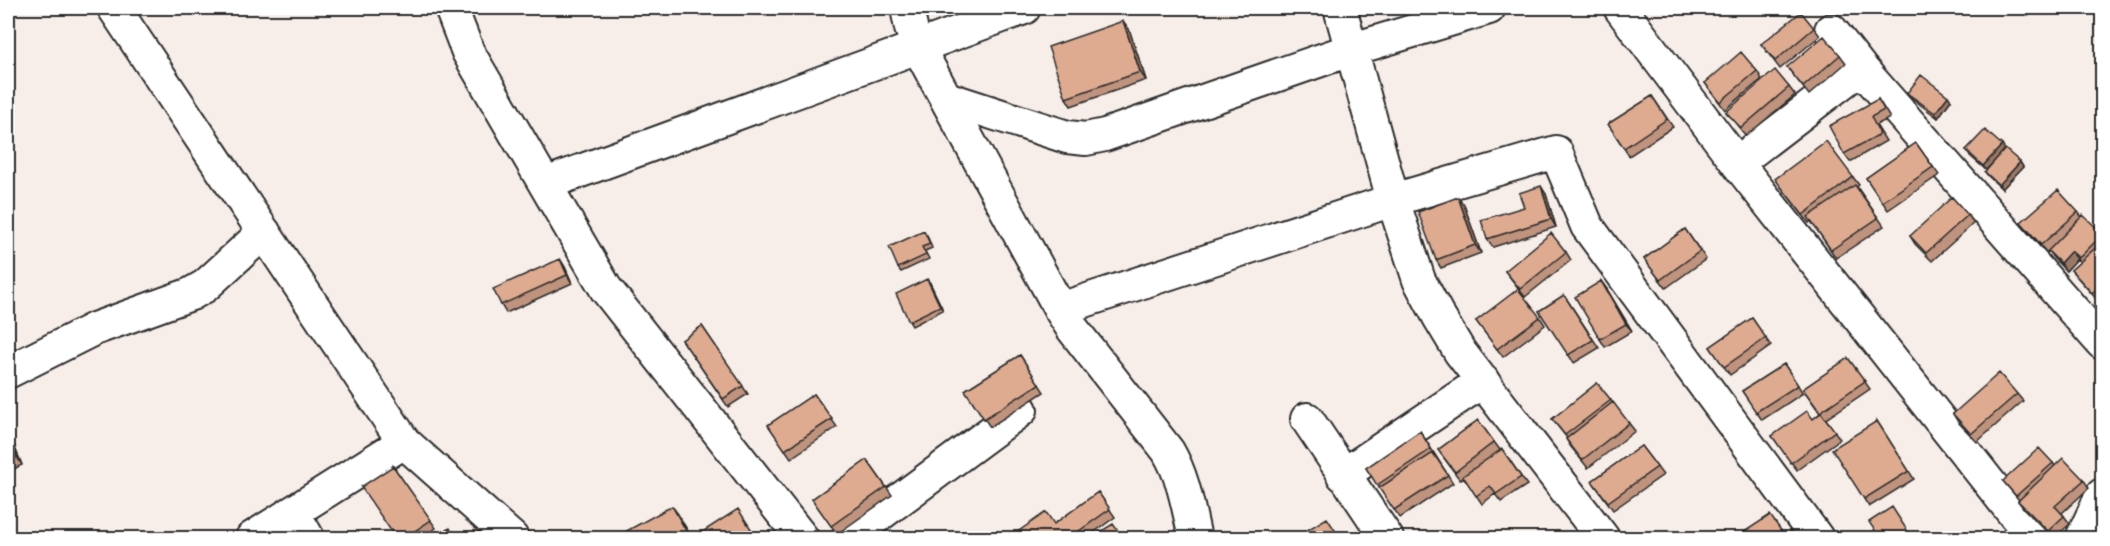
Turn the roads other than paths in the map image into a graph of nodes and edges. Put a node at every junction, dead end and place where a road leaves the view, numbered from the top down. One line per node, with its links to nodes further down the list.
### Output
1 (114, 8): 16 (street)
2 (451, 8): 14 (street)
3 (908, 8): 9 (street)
4 (1024, 8): 9 (street)
5 (1340, 8): 10 (street)
6 (1489, 8): 10 (street)
7 (1620, 8): 13 (street)
8 (1832, 30): 11 (street)
9 (918, 47): 12 (street); 14 (street)
10 (1350, 50): 12 (street); 15 (street)
11 (1861, 68): 13 (street); 18 (street)
12 (946, 98): 17 (street)
13 (1737, 163): 35 (street)
14 (545, 184): 29 (street)
15 (1393, 200): 17 (street); 20 (street); 34 (street)
16 (264, 232): 19 (street); 23 (street)
17 (1060, 309): 31 (street)
18 (2103, 343)
19 (8, 372)
20 (1483, 381): 24 (street); 33 (street)
21 (1021, 410): 30 (street)
22 (1307, 419): 24 (street)
23 (404, 442): 26 (street); 28 (street)
24 (1343, 475): 32 (street)
25 (2103, 495): 36 (street)
26 (301, 525): 27 (street)
27 (252, 538)
28 (512, 538)
29 (802, 538)
30 (848, 538)
31 (1195, 538)
32 (1387, 538)
33 (1603, 538)
34 (1817, 538)
35 (2033, 538)
36 (2082, 538)

